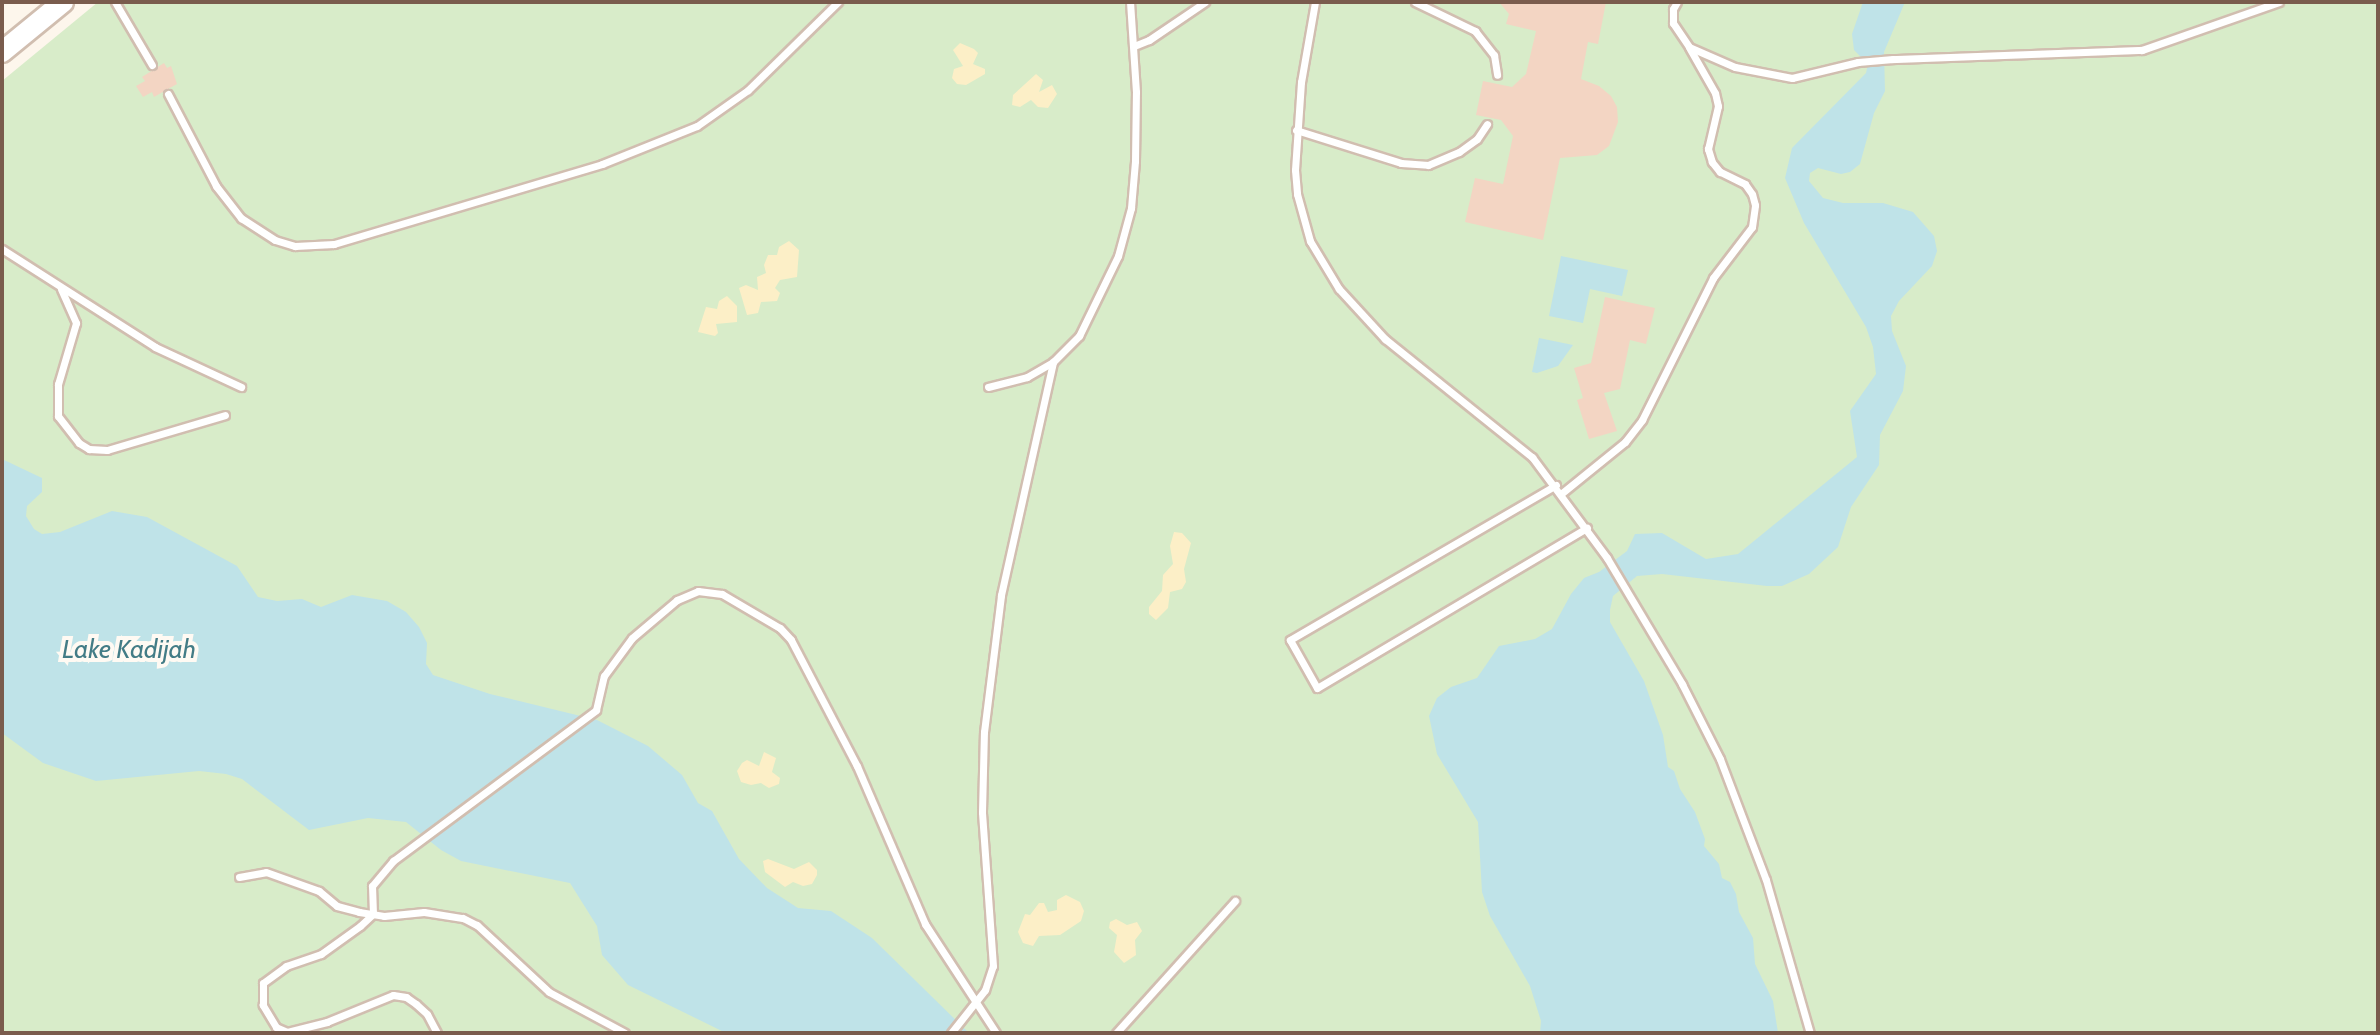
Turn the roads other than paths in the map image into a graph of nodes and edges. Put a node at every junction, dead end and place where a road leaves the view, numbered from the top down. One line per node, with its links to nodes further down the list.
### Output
1 (63, 2): 12 (main road)
2 (115, 2): 13 (lane)
3 (838, 2): 15 (lane)
4 (1130, 2): 10 (lane)
5 (1205, 2): 10 (lane)
6 (1315, 2): 17 (lane)
7 (1415, 2): 14 (lane)
8 (1677, 2): 11 (lane)
9 (2279, 2): 11 (lane)
10 (1134, 46): 20 (lane)
11 (1689, 47): 25 (lane)
12 (2, 52)
13 (152, 65)
14 (1497, 75)
15 (168, 94)
16 (1487, 124): 17 (lane)
17 (1296, 130): 24 (lane)
18 (2, 249): 19 (lane)
19 (61, 289): 21 (lane); 23 (lane)
20 (1053, 362): 22 (lane); 30 (lane)
21 (241, 387)
22 (988, 387)
23 (225, 415)
24 (1556, 485): 25 (lane); 26 (lane)
25 (1562, 493): 26 (lane)
26 (1587, 528): 36 (lane)
27 (239, 877): 29 (lane)
28 (1235, 901): 35 (lane)
29 (373, 914): 30 (lane); 31 (lane); 32 (lane)
30 (974, 1002): 33 (lane); 34 (lane)
31 (437, 1033)
32 (625, 1033)
33 (951, 1033)
34 (996, 1033)
35 (1116, 1033)
36 (1810, 1033)

